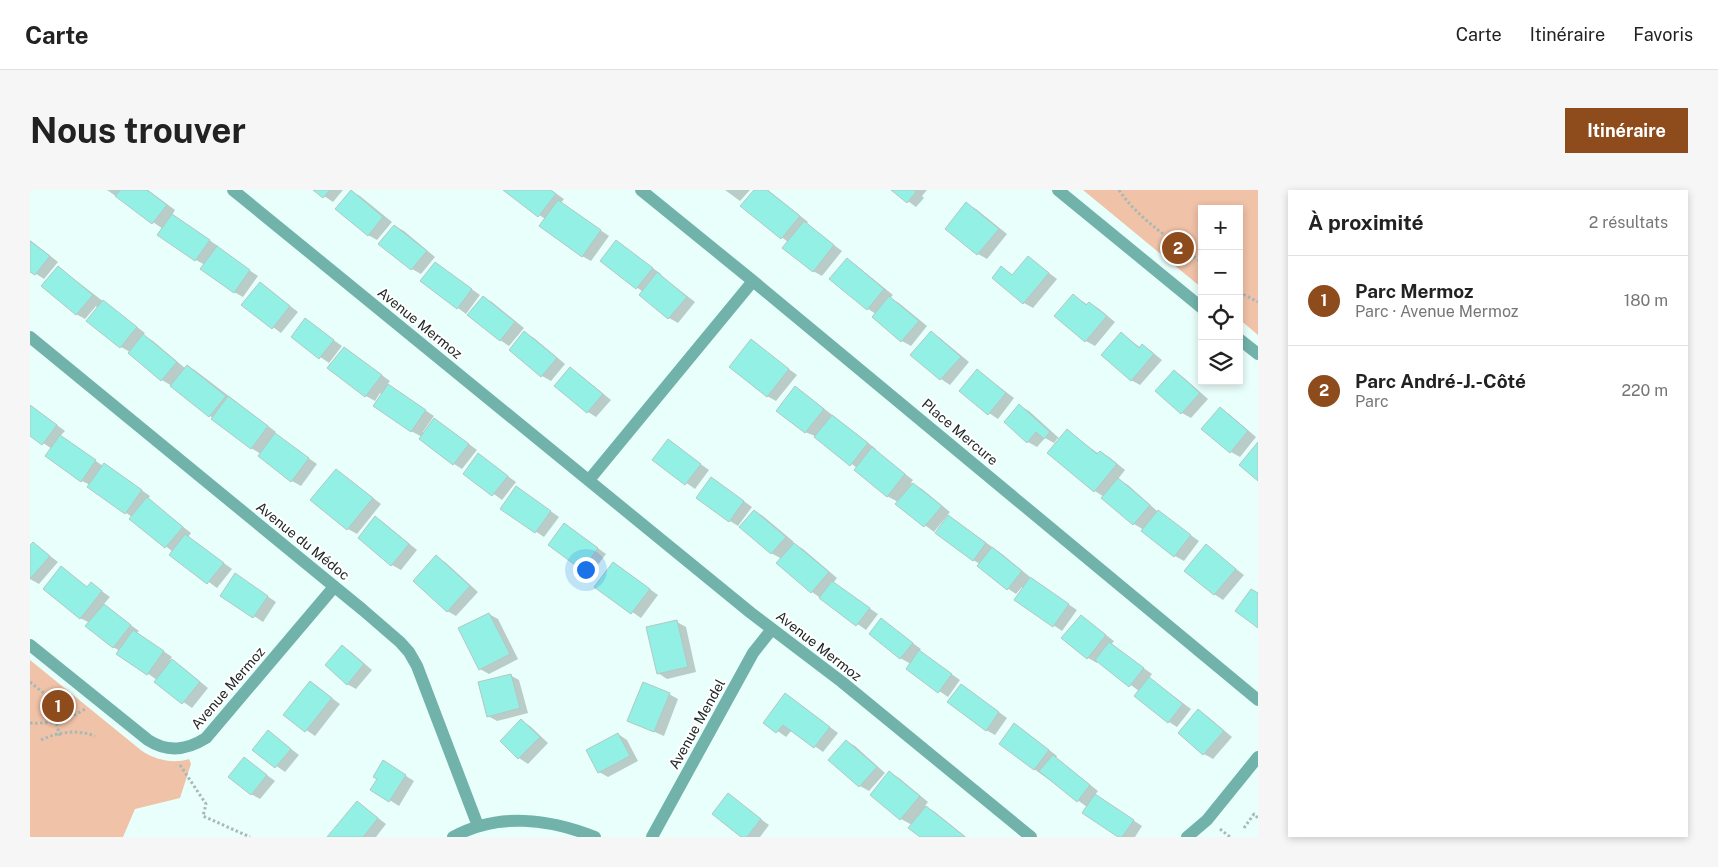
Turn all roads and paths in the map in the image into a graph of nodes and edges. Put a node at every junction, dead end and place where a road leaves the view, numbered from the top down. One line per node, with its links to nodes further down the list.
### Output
1 (233, 190): 13 (street, Avenue Mermoz)
2 (641, 190): 6 (street, Place Mercure)
3 (1058, 190): 9 (street)
4 (1119, 190): 5 (path)
5 (1198, 261)
6 (753, 281): 13 (street); 18 (street, Place Mercure)
7 (1243, 294): 8 (path)
8 (1258, 302)
9 (1198, 305)
10 (30, 337): 14 (street, Avenue du Médoc)
11 (1240, 340): 12 (street)
12 (1258, 354)
13 (589, 480): 15 (street, Avenue Mermoz)
14 (334, 586): 26 (street, Avenue Mermoz); 30 (street, Avenue du Médoc)
15 (772, 629): 35 (street, Avenue Mendel); 36 (street, Avenue Mermoz)
16 (30, 645): 26 (street)
17 (30, 682): 20 (path)
18 (1258, 700)
19 (87, 707): 20 (path)
20 (72, 716): 21 (path)
21 (56, 720): 22 (path); 23 (path)
22 (30, 723)
23 (59, 734): 24 (path); 25 (path)
24 (95, 736)
25 (40, 740)
26 (173, 749): 32 (path)
27 (1258, 756): 29 (street)
28 (1258, 818): 31 (path)
29 (1212, 823): 37 (street); 38 (path)
30 (478, 826): 33 (street); 34 (street)
31 (1244, 828)
32 (250, 837)
33 (454, 837)
34 (595, 837)
35 (652, 837)
36 (1031, 837)
37 (1187, 837)
38 (1230, 837)

